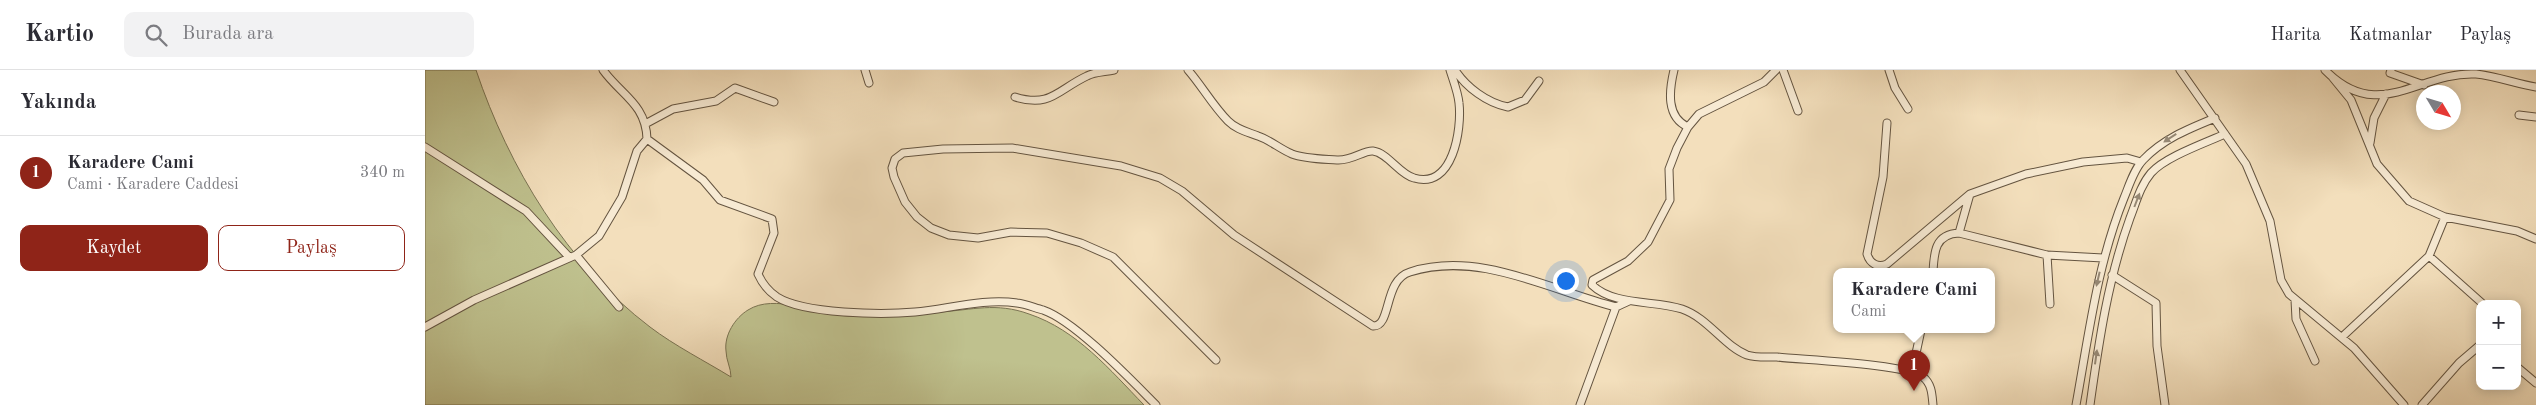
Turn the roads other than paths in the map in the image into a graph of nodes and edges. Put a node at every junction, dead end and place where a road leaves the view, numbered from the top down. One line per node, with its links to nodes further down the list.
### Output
1 (603, 70): 29 (street)
2 (865, 70): 17 (street)
3 (1113, 70): 22 (street)
4 (1189, 70): 5 (street)
5 (1450, 70)
6 (1455, 70): 16 (street)
7 (1674, 70): 31 (street)
8 (1776, 70): 31 (street)
9 (1783, 70): 25 (street)
10 (1889, 70): 24 (street)
11 (2180, 70): 28 (street)
12 (2325, 70): 15 (street)
13 (2391, 70): 18 (street)
14 (2476, 72): 18 (street); 20 (street)
15 (2333, 78): 21 (street); 34 (street)
16 (1539, 81)
17 (869, 84)
18 (2424, 85)
19 (2416, 87): 21 (street)
20 (2536, 87)
21 (2386, 94): 34 (street)
22 (1015, 97)
23 (774, 102): 29 (street)
24 (1908, 109)
25 (1798, 112)
26 (2519, 115): 27 (street)
27 (2536, 117)
28 (2215, 118): 32 (street); 36 (street, one-way to 36)
29 (647, 123): 33 (street)
30 (1887, 123): 37 (street)
31 (1688, 127): 49 (street)
32 (2225, 134): 46 (street, one-way to 32); 47 (street)
33 (647, 139): 42 (street); 62 (street)
34 (2369, 144): 38 (street)
35 (425, 147): 42 (street)
36 (2141, 162): 37 (street); 44 (street)
37 (1970, 194): 39 (street)
38 (2445, 217): 40 (street); 43 (street)
39 (1959, 233): 41 (street); 45 (street)
40 (2536, 239)
41 (2047, 255): 44 (street); 50 (street)
42 (573, 256): 51 (street); 53 (street)
43 (2429, 256): 48 (street); 55 (street)
44 (2103, 258): 65 (street, one-way to 65)
45 (1933, 268)
46 (2112, 275): 66 (street, one-way to 46); 67 (street)
47 (2295, 300): 55 (street); 58 (street)
48 (2478, 300)
49 (1629, 301): 52 (street); 60 (street)
50 (2050, 304)
51 (619, 306)
52 (1616, 307): 57 (street); 63 (street)
53 (425, 327)
54 (1920, 333): 60 (street)
55 (2342, 337): 68 (street)
56 (2476, 348): 69 (street)
57 (1216, 360)
58 (2315, 361)
59 (2521, 370): 61 (street)
60 (1912, 372): 64 (street)
61 (2536, 383)
62 (1156, 405)
63 (1580, 405)
64 (1933, 405)
65 (2077, 405)
66 (2090, 405)
67 (2165, 405)
68 (2404, 405)
69 (2422, 405)

